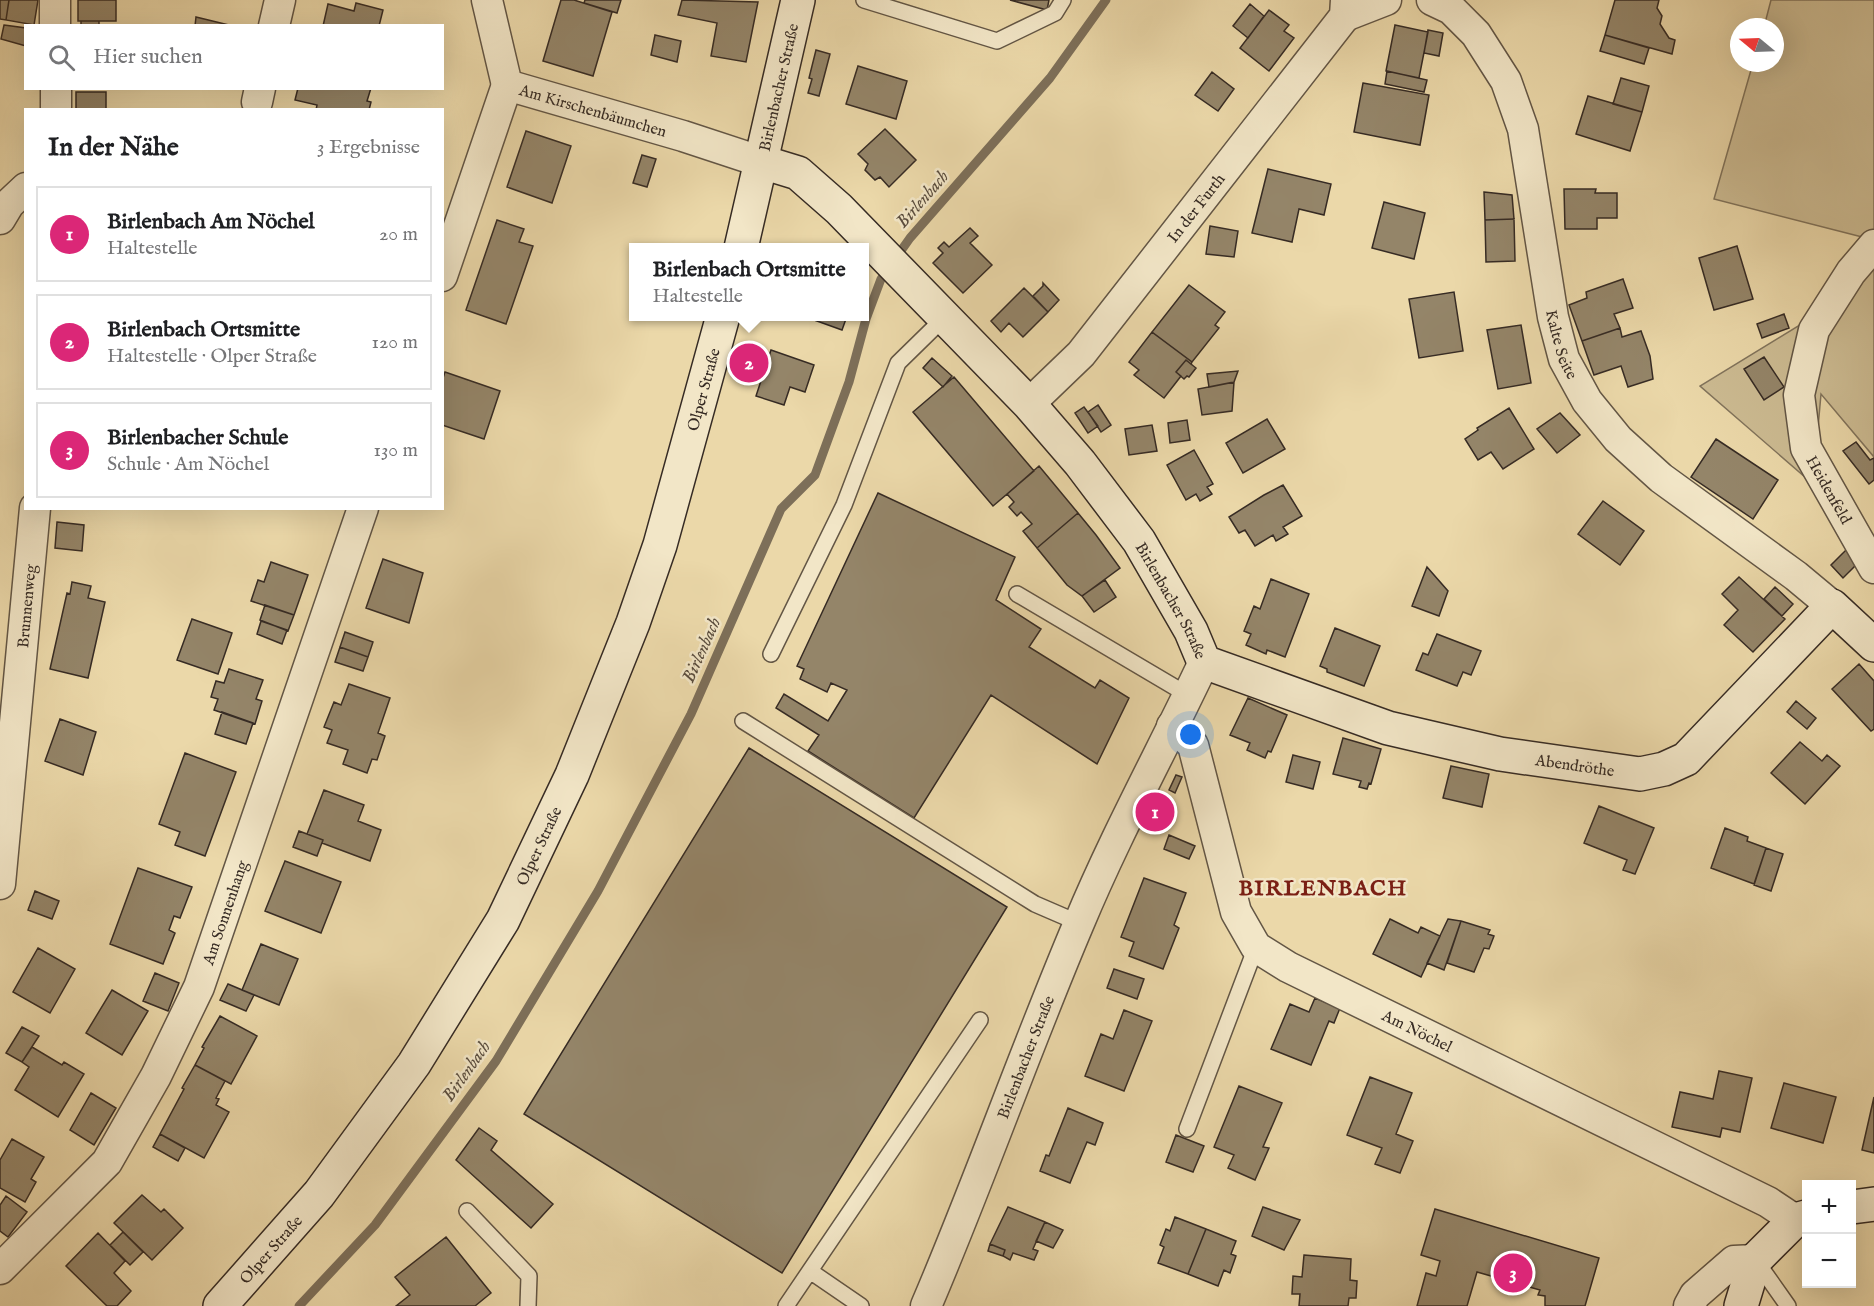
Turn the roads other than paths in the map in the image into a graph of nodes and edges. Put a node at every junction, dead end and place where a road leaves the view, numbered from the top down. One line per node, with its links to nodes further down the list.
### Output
1 (55, 0): 10 (street)
2 (279, 0): 11 (street)
3 (488, 0): 12 (street, Am Kirschenbäumchen)
4 (798, 0): 15 (street, Birlenbacher Straße)
5 (864, 0): 6 (lane)
6 (1063, 0)
7 (1386, 0): 9 (street)
8 (1432, 0): 28 (street, Kalte Seite)
9 (1345, 8): 23 (street, In der Furth)
10 (55, 24)
11 (274, 24)
12 (507, 86): 15 (street, Am Kirschenbäumchen); 20 (street)
13 (56, 90): 14 (street)
14 (56, 108)
15 (762, 162): 18 (street); 21 (street, Birlenbacher Straße)
16 (24, 190): 17 (street)
17 (0, 219)
18 (742, 243)
19 (1874, 245): 26 (street, Heidenfeld)
20 (444, 270)
21 (945, 317): 23 (street, Birlenbacher Straße); 30 (lane)
22 (722, 321): 47 (street, Olper Straße)
23 (1029, 404): 31 (street, Birlenbacher Straße)
24 (35, 510): 35 (street, Brunnenweg)
25 (362, 510): 45 (street, Am Sonnenhang)
26 (1874, 568)
27 (1017, 594): 32 (lane)
28 (1832, 606): 29 (street); 31 (street, Abendröthe)
29 (1874, 645)
30 (771, 654)
31 (1204, 662): 32 (street, Birlenbacher Straße)
32 (1188, 695): 34 (street, Birlenbacher Straße)
33 (743, 721): 36 (lane)
34 (1172, 726): 36 (street, Birlenbacher Straße); 37 (street, Am Nöchel)
35 (0, 884)
36 (1078, 923): 51 (street, Birlenbacher Straße)
37 (1256, 947): 39 (lane); 43 (street, Am Nöchel)
38 (980, 1020): 46 (lane)
39 (1187, 1129)
40 (1874, 1204): 41 (street)
41 (1856, 1206)
42 (467, 1211): 48 (lane)
43 (1801, 1218): 44 (street)
44 (1755, 1260): 52 (street); 53 (street); 54 (lane)
45 (0, 1269)
46 (810, 1271): 49 (lane); 50 (lane)
47 (220, 1306)
48 (528, 1306)
49 (786, 1306)
50 (861, 1306)
51 (926, 1306)
52 (1689, 1306)
53 (1741, 1306)
54 (1788, 1306)

